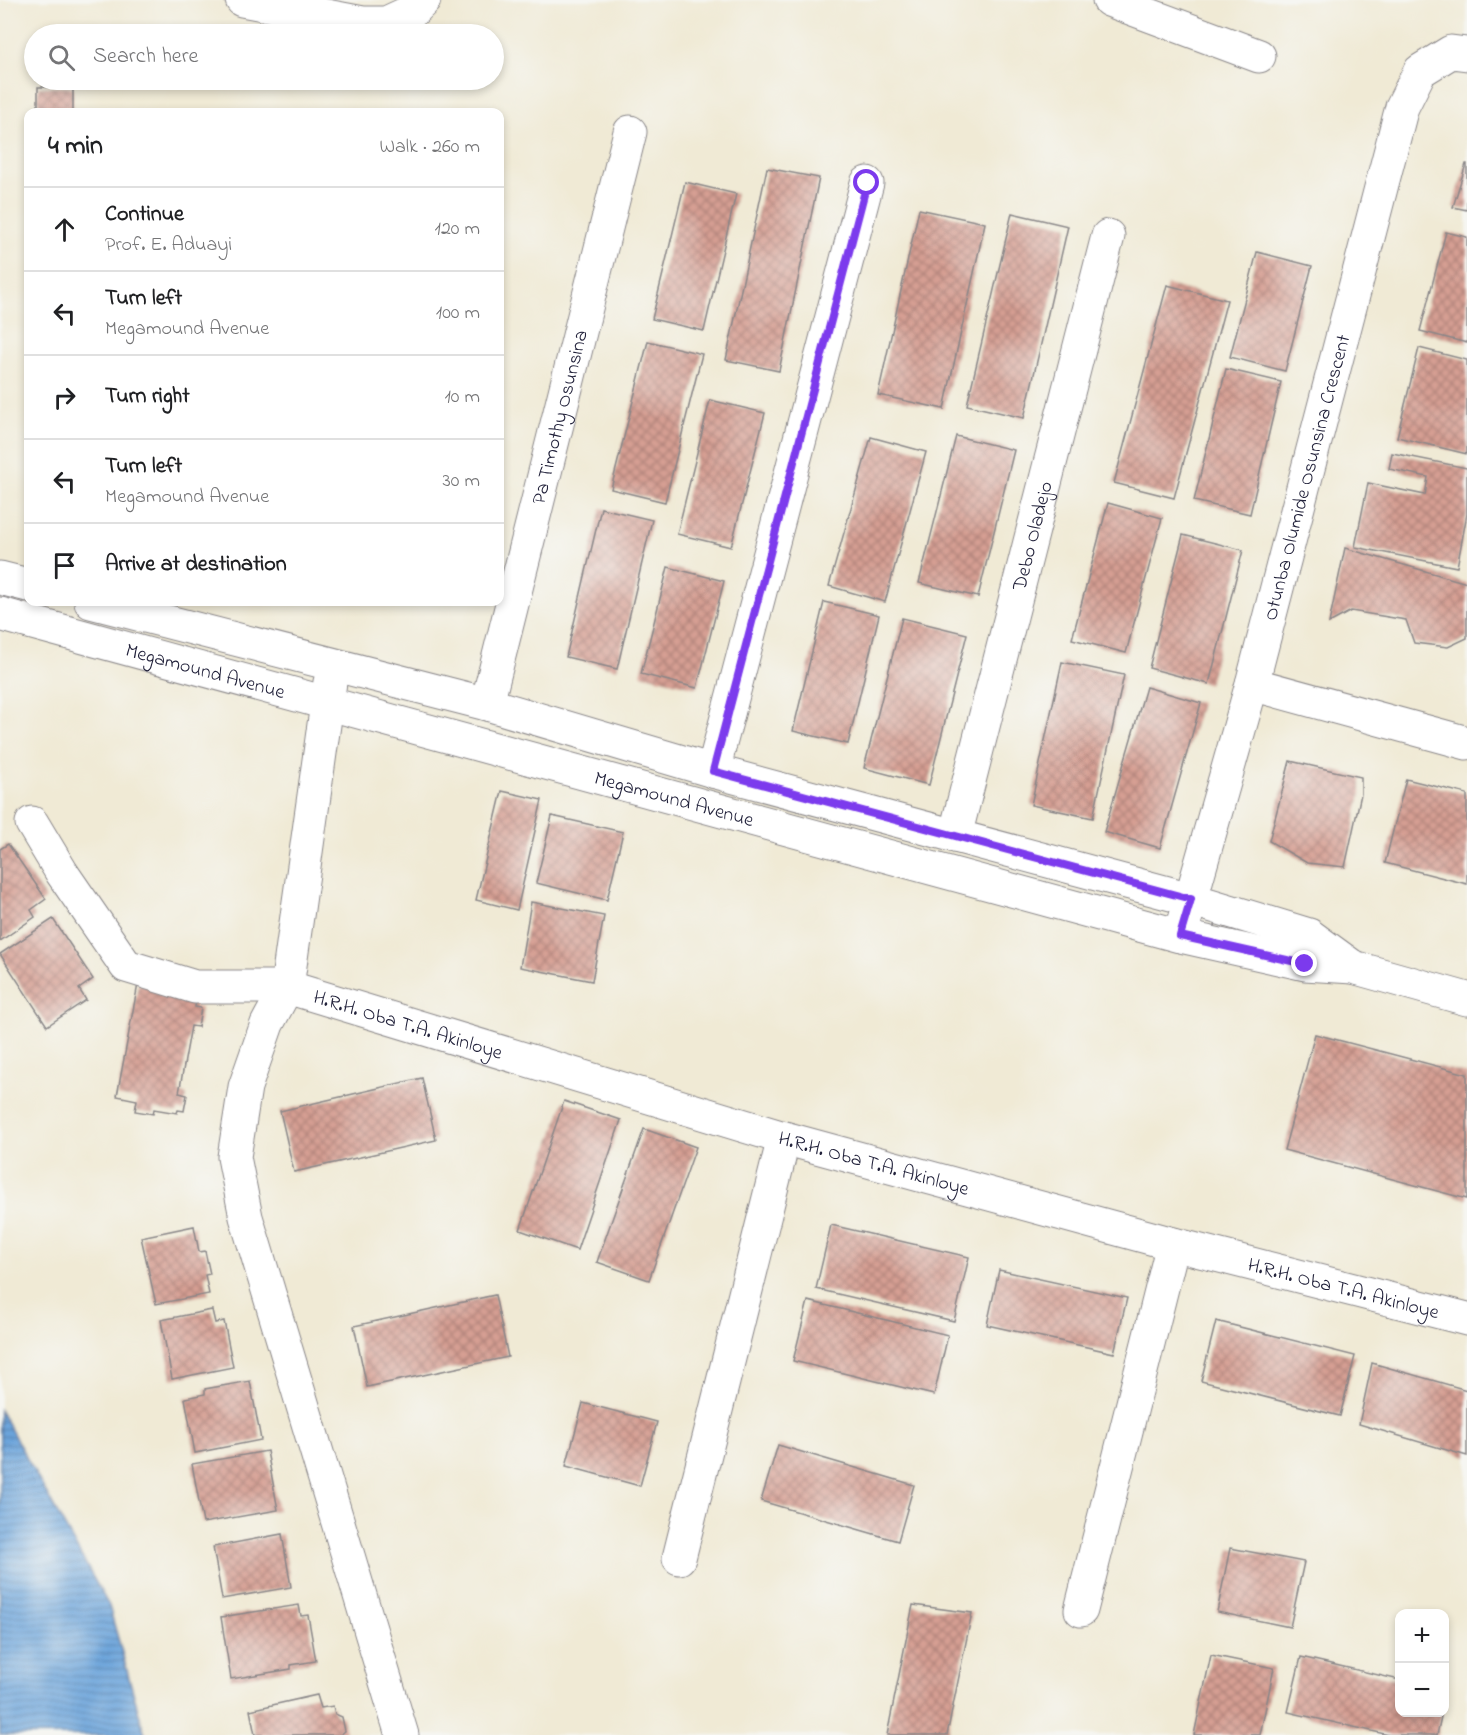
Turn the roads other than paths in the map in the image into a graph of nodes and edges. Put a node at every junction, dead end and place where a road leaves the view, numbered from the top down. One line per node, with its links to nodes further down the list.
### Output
1 (242, 0): 2 (street)
2 (424, 0)
3 (1110, 0): 5 (street)
4 (1467, 54): 14 (street, Otunba Olumide Osunsina Crescent)
5 (1260, 56)
6 (630, 132): 16 (street, Pa Timothy Osunsina)
7 (867, 183): 18 (street)
8 (1108, 236): 20 (street, Debo Oladejo)
9 (0, 578): 10 (street)
10 (24, 584)
11 (106, 606): 13 (street, Megamound Avenue)
12 (0, 614): 15 (street, Megamound Avenue)
13 (333, 665): 15 (street); 16 (street, Megamound Avenue)
14 (1252, 684): 17 (street); 21 (street, Otunba Olumide Osunsina Crescent)
15 (327, 703): 22 (street, Megamound Avenue); 24 (street)
16 (488, 704): 18 (street, Megamound Avenue)
17 (1467, 743)
18 (713, 771): 20 (street, Megamound Avenue)
19 (32, 823): 24 (street, H.R.H. Oba T.A. Akinloye)
20 (955, 836): 21 (street, Megamound Avenue)
21 (1191, 899): 22 (street, Otunba Olumide Osunsina Crescent); 23 (street, Megamound Avenue)
22 (1180, 936): 23 (street, Megamound Avenue)
23 (1353, 967): 25 (street, Megamound Avenue)
24 (287, 987): 26 (street, H.R.H. Oba T.A. Akinloye); 31 (street)
25 (1467, 999)
26 (784, 1138): 27 (street, H.R.H. Oba T.A. Akinloye); 29 (street)
27 (1173, 1244): 28 (street, H.R.H. Oba T.A. Akinloye); 30 (street)
28 (1467, 1319)
29 (679, 1558)
30 (1081, 1610)
31 (402, 1735)

